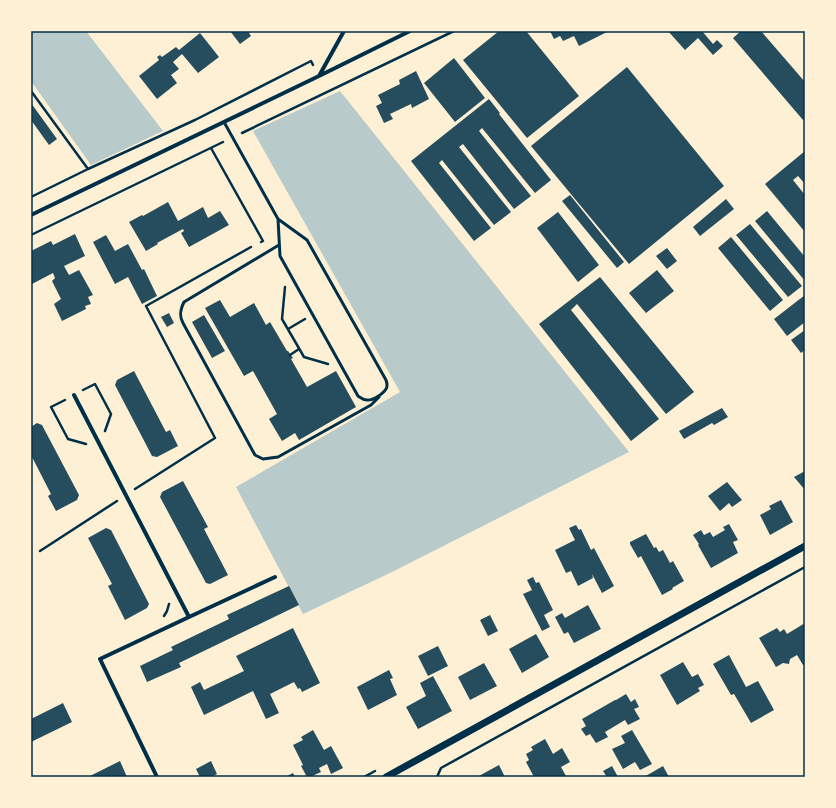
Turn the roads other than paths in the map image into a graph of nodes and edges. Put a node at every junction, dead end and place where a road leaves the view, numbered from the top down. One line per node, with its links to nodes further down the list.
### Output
1 (344, 31): 3 (street)
2 (410, 31): 3 (street)
3 (319, 76): 4 (street)
4 (224, 122): 5 (street); 6 (lane)
5 (31, 215)
6 (278, 219): 7 (lane); 8 (lane)
7 (279, 246): 8 (lane); 8 (lane)
8 (383, 393)
9 (74, 395): 12 (street)
10 (805, 546): 14 (street)
11 (275, 577): 12 (street)
12 (189, 618): 13 (street)
13 (157, 777)
14 (386, 777)

